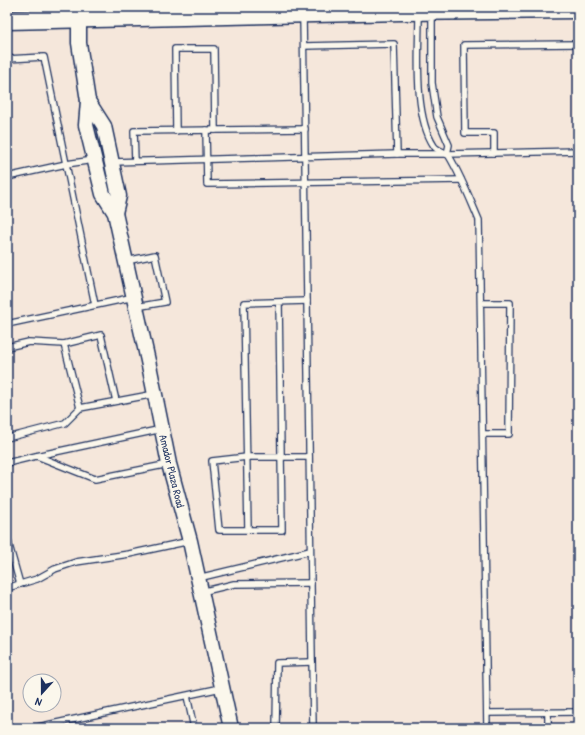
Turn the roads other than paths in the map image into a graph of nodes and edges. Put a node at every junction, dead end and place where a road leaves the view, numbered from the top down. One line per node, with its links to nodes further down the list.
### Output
1 (578, 9): 2 (main road)
2 (426, 11): 4 (main road); 17 (lane); 17 (lane)
3 (79, 12): 4 (main road); 5 (main road); 9 (street, Amador Plaza Road)
4 (303, 13): 7 (lane)
5 (7, 20)
6 (578, 44): 15 (lane)
7 (304, 46): 10 (lane); 16 (lane)
8 (7, 59): 23 (lane)
9 (88, 101): 20 (street, Amador Plaza Road); 22 (street, Amador Plaza Road)
10 (305, 129): 12 (lane); 18 (lane)
11 (206, 130): 12 (lane); 13 (lane); 19 (lane)
12 (216, 130): 13 (lane)
13 (176, 131): 21 (lane)
14 (578, 151): 15 (lane)
15 (494, 153): 17 (lane)
16 (397, 154): 17 (lane); 18 (lane)
17 (447, 154): 25 (lane)
18 (306, 157): 19 (lane); 26 (lane)
19 (207, 159): 21 (lane); 26 (lane)
20 (94, 160): 23 (lane); 27 (street, Amador Plaza Road)
21 (135, 160): 22 (lane)
22 (112, 162): 27 (street, Amador Plaza Road)
23 (66, 164): 24 (lane); 33 (lane)
24 (7, 177)
25 (461, 180): 26 (lane); 32 (lane)
26 (306, 182): 29 (lane)
27 (115, 213): 28 (street, Amador Plaza Road)
28 (126, 261): 30 (street, Amador Plaza Road); 30 (lane)
29 (307, 301): 31 (lane); 45 (lane)
30 (135, 302): 33 (lane); 37 (street, Amador Plaza Road)
31 (280, 302): 44 (lane); 46 (lane)
32 (481, 303): 41 (lane); 41 (lane)
33 (94, 305): 34 (lane)
34 (7, 324)
35 (64, 344): 36 (lane); 38 (lane); 39 (lane)
36 (7, 347)
37 (155, 394): 38 (lane); 40 (street, Amador Plaza Road)
38 (116, 401): 39 (lane)
39 (80, 408): 42 (lane)
40 (162, 429): 43 (lane); 48 (street, Amador Plaza Road)
41 (483, 434): 64 (lane)
42 (7, 438)
43 (36, 456): 47 (lane); 48 (lane)
44 (281, 457): 45 (lane); 46 (lane); 49 (lane)
45 (309, 457): 53 (lane)
46 (247, 458): 49 (lane); 49 (lane)
47 (7, 463)
48 (169, 464): 51 (street, Amador Plaza Road)
49 (248, 530)
50 (7, 534): 52 (lane)
51 (190, 541): 54 (street, Amador Plaza Road); 56 (lane)
52 (8, 545): 56 (lane)
53 (310, 551): 54 (lane); 55 (lane)
54 (198, 578): 58 (street, Amador Plaza Road)
55 (311, 583): 58 (lane); 59 (lane)
56 (20, 584): 57 (lane)
57 (7, 588)
58 (201, 592): 60 (street, Amador Plaza Road)
59 (312, 662): 68 (lane); 69 (lane)
60 (222, 688): 61 (lane); 67 (street, Amador Plaza Road)
61 (187, 696): 65 (lane); 66 (lane)
62 (548, 712): 63 (lane); 64 (lane); 71 (lane)
63 (578, 712)
64 (486, 713): 70 (lane)
65 (32, 728)
66 (194, 728)
67 (231, 728)
68 (276, 728)
69 (313, 728)
70 (487, 728)
71 (548, 728)

